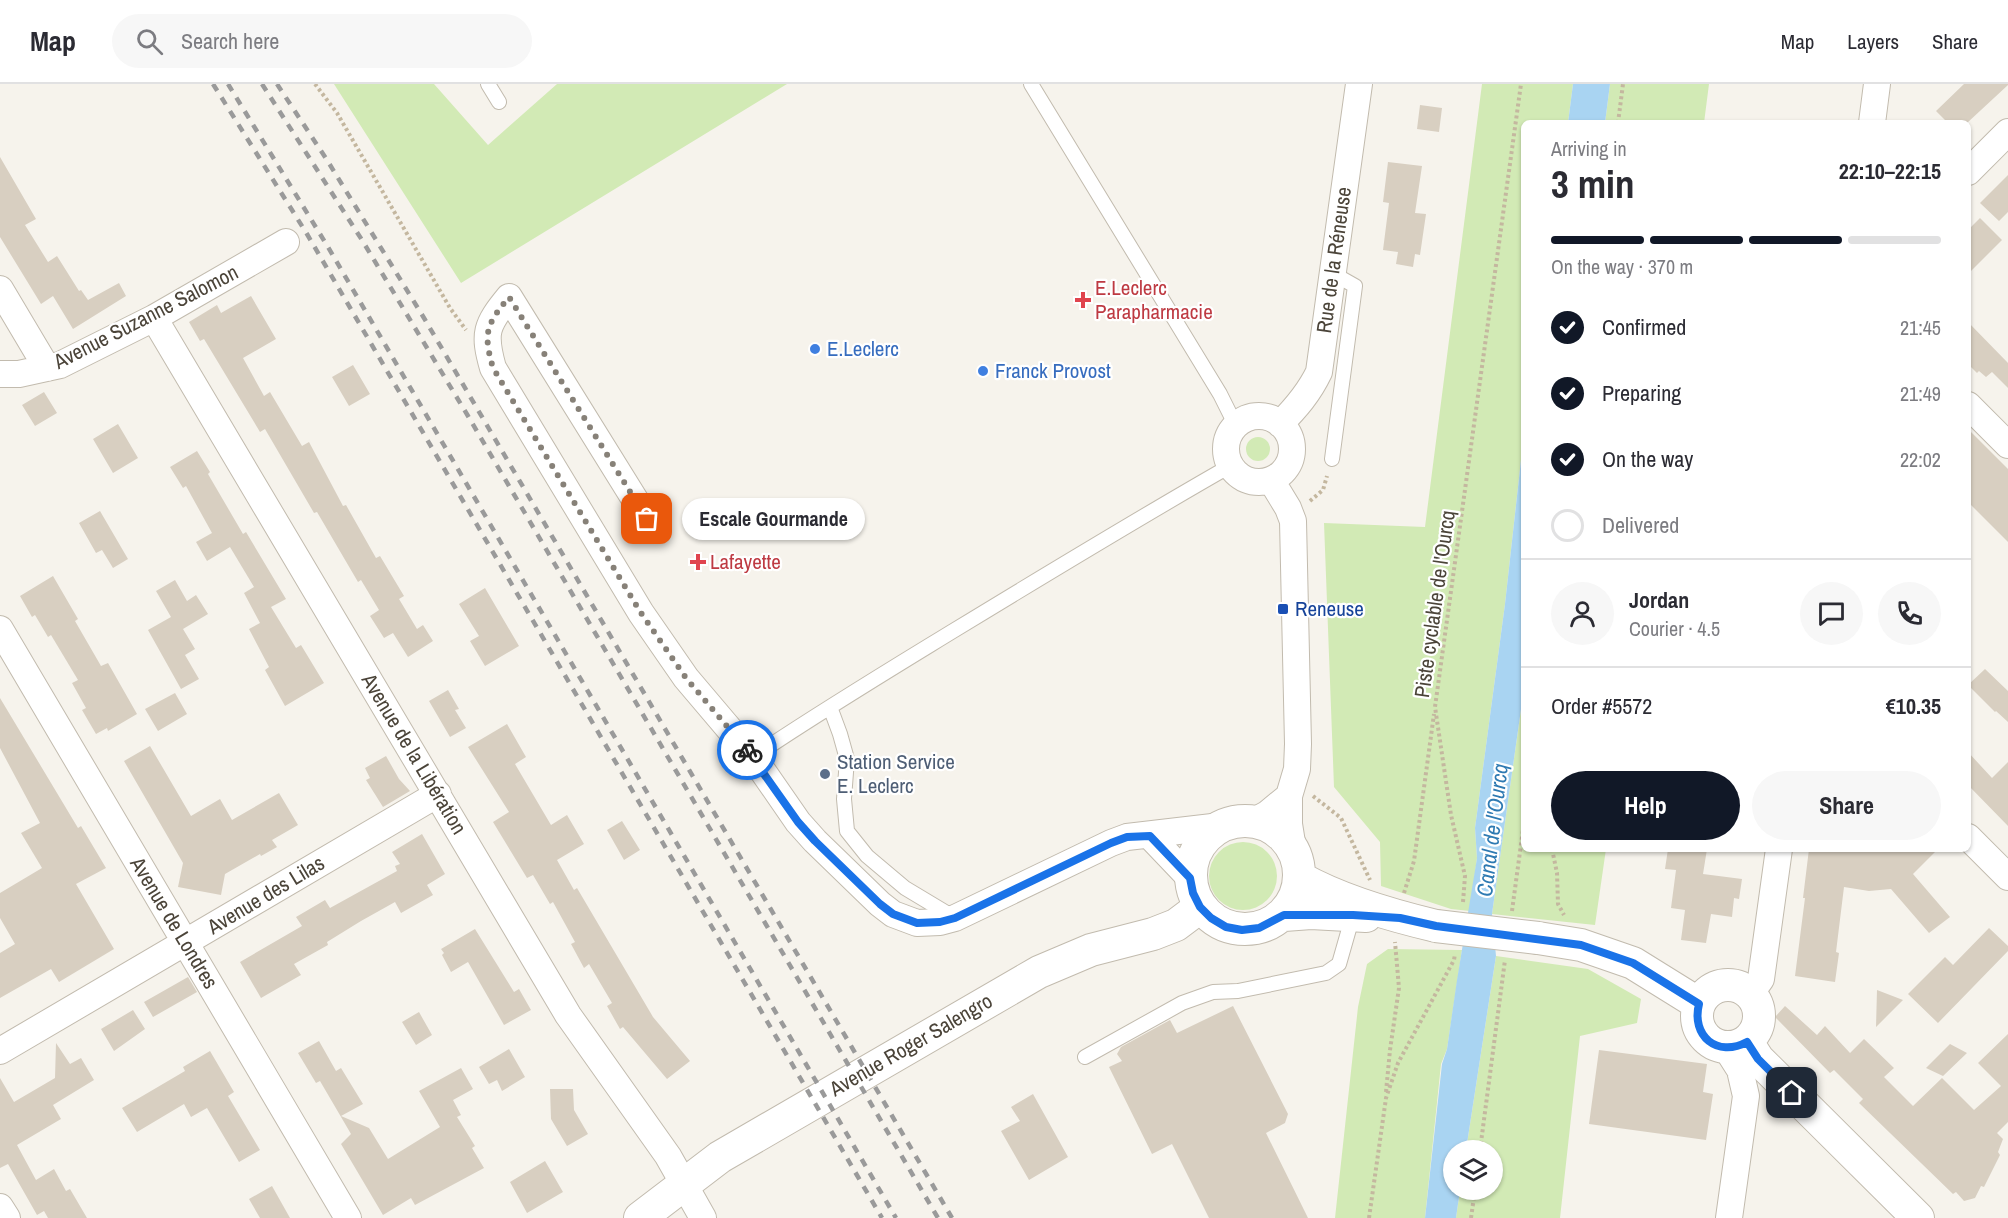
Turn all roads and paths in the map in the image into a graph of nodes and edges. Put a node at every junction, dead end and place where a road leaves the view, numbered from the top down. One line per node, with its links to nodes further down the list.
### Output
1 (315, 84): 17 (path)
2 (488, 84): 8 (lane)
3 (1031, 84): 22 (lane)
4 (1359, 84): 14 (street, Rue de la Réneuse)
5 (1521, 84): 31 (path, Piste cyclable de l'Ourcq)
6 (1623, 84): 9 (path)
7 (1877, 84): 10 (street)
8 (499, 102)
9 (1618, 120)
10 (1872, 120)
11 (2008, 132): 12 (street)
12 (1971, 169)
13 (286, 242): 16 (street, Avenue Suzanne Salomon)
14 (1332, 273): 21 (street, Rue de la Réneuse); 24 (lane)
15 (0, 289): 18 (street)
16 (154, 318): 18 (street, Avenue Suzanne Salomon); 33 (street, Avenue de la Libération)
17 (487, 334): 28 (street); 32 (street)
18 (47, 368): 19 (street, Avenue Suzanne Salomon)
19 (0, 374)
20 (1971, 408): 23 (street)
21 (1280, 424): 22 (street); 26 (street)
22 (1236, 426): 25 (street)
23 (2008, 445)
24 (1332, 459): 27 (path)
25 (1230, 466): 26 (street); 30 (lane)
26 (1271, 480): 34 (street)
27 (1309, 502)
28 (647, 519)
29 (0, 629): 52 (street, Avenue de Londres)
30 (830, 707): 32 (lane); 50 (lane)
31 (1435, 707): 46 (path); 51 (path, Piste cyclable de l'Ourcq)
32 (753, 757): 50 (street)
33 (438, 794): 52 (street, Avenue des Lilas); 63 (street, Avenue de la Libération)
34 (1301, 796): 35 (street); 42 (street); 44 (path)
35 (1254, 821): 36 (street); 42 (street)
36 (1221, 826): 37 (street); 45 (street)
37 (1150, 836): 45 (street); 50 (street)
38 (1971, 840): 43 (street)
39 (1521, 845): 47 (path)
40 (1553, 852): 53 (path)
41 (1779, 852): 56 (street)
42 (1296, 863): 46 (street); 48 (street)
43 (2008, 878)
44 (1371, 882)
45 (1195, 892): 48 (street); 63 (street, Avenue Roger Salengro)
46 (1401, 908): 49 (street); 51 (street); 61 (path)
47 (1512, 914)
48 (1284, 915): 49 (street)
49 (1353, 915): 60 (lane)
50 (955, 918)
51 (1449, 918): 53 (street, bridge)
52 (186, 943): 59 (street, Avenue des Lilas); 67 (street, Avenue de Londres)
53 (1581, 945): 57 (street)
54 (1507, 949): 62 (path)
55 (1456, 950): 61 (path)
56 (1746, 990): 57 (street); 58 (street)
57 (1699, 1004): 58 (street)
58 (1736, 1045): 72 (street); 73 (street)
59 (0, 1051)
60 (1085, 1057)
61 (1386, 1098): 70 (path)
62 (1481, 1140)
63 (684, 1184): 68 (street, Avenue Roger Salengro); 69 (street, Avenue de la Libération)
64 (1474, 1200): 71 (path)
65 (0, 1207): 66 (street)
66 (7, 1218)
67 (348, 1218)
68 (640, 1218)
69 (703, 1218)
70 (1369, 1218)
71 (1471, 1218)
72 (1729, 1218)
73 (1918, 1218)

